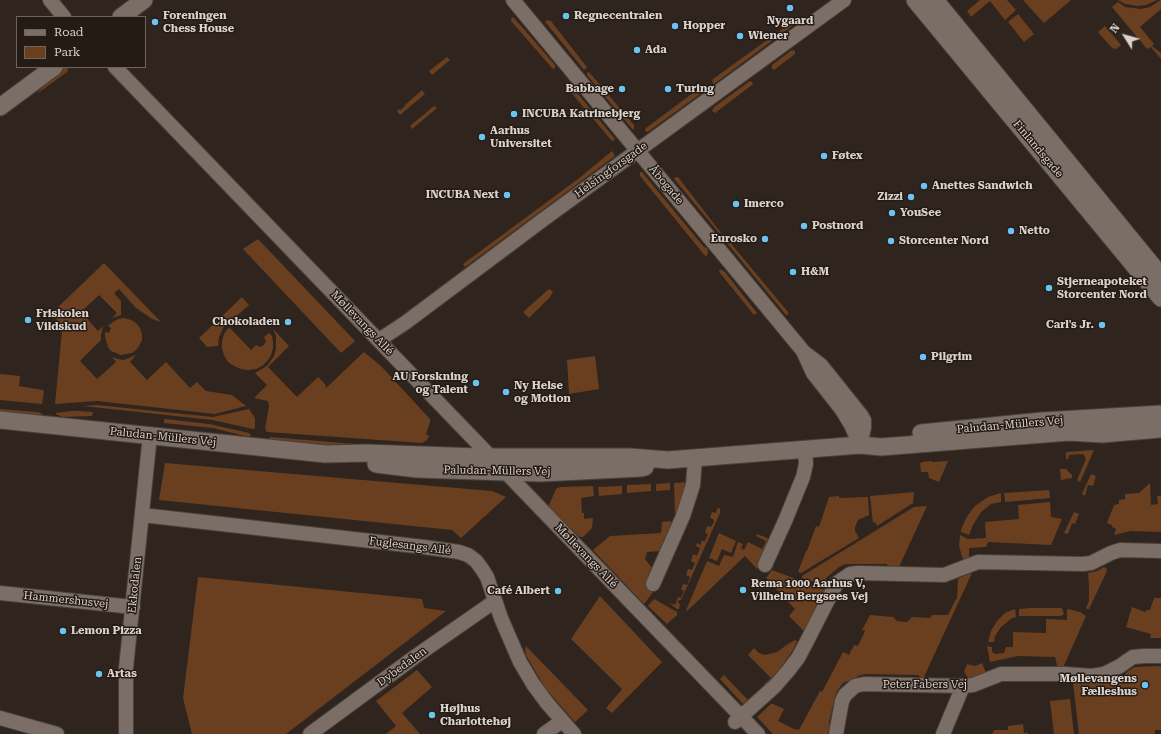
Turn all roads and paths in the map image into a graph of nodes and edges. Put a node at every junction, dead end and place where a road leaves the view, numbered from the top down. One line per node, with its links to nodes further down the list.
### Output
1 (50, 0): 8 (street)
2 (144, 0): 9 (street)
3 (513, 0): 15 (street, Åbogade)
4 (844, 0): 15 (street, Helsingforsgade)
5 (915, 0): 17 (street, Finlandsgade)
6 (927, 0): 10 (street, Finlandsgade)
7 (935, 0): 10 (street, Finlandsgade)
8 (63, 16)
9 (122, 16)
10 (949, 18): 16 (street, Finlandsgade)
11 (53, 68): 14 (street)
12 (105, 68): 26 (street, Møllevangs Allé)
13 (116, 68): 18 (street, Møllevangs Allé)
14 (0, 107)
15 (637, 150): 18 (street, Helsingforsgade); 23 (street, Åbogade)
16 (1161, 276)
17 (1161, 298)
18 (379, 340): 26 (street, Møllevangs Allé)
19 (1161, 414): 23 (street, Paludan-Müllers Vej)
20 (0, 420): 22 (street, Paludan-Müllers Vej)
21 (1161, 429): 23 (street, Paludan-Müllers Vej)
22 (150, 435): 26 (street, Paludan-Müllers Vej); 27 (street, Ekkodalen)
23 (860, 444): 24 (street, Paludan-Müllers Vej)
24 (805, 449): 25 (street, Paludan-Müllers Vej); 29 (street)
25 (695, 458): 26 (street, Paludan-Müllers Vej); 30 (street)
26 (492, 465): 37 (street, Møllevangs Allé)
27 (142, 515): 32 (street, Fuglesangs Allé); 33 (street, Ekkodalen)
28 (1161, 551): 37 (street)
29 (765, 565)
30 (653, 584)
31 (0, 593): 33 (street, Hammershusvej)
32 (495, 601): 38 (street, Fuglesangs Allé); 41 (street, Dybedalen)
33 (133, 607): 40 (street, Ekkodalen)
34 (1161, 656): 35 (street, Peter Fabers Vej)
35 (963, 686): 46 (street, Peter Fabers Vej); 47 (street)
36 (0, 718): 39 (street)
37 (738, 719): 44 (street, Møllevangs Allé); 45 (street, Møllevangs Allé)
38 (562, 721): 42 (street); 43 (street, Fuglesangs Allé)
39 (56, 734)
40 (126, 734)
41 (310, 734)
42 (544, 734)
43 (574, 734)
44 (746, 734)
45 (758, 734)
46 (836, 734)
47 (943, 734)

